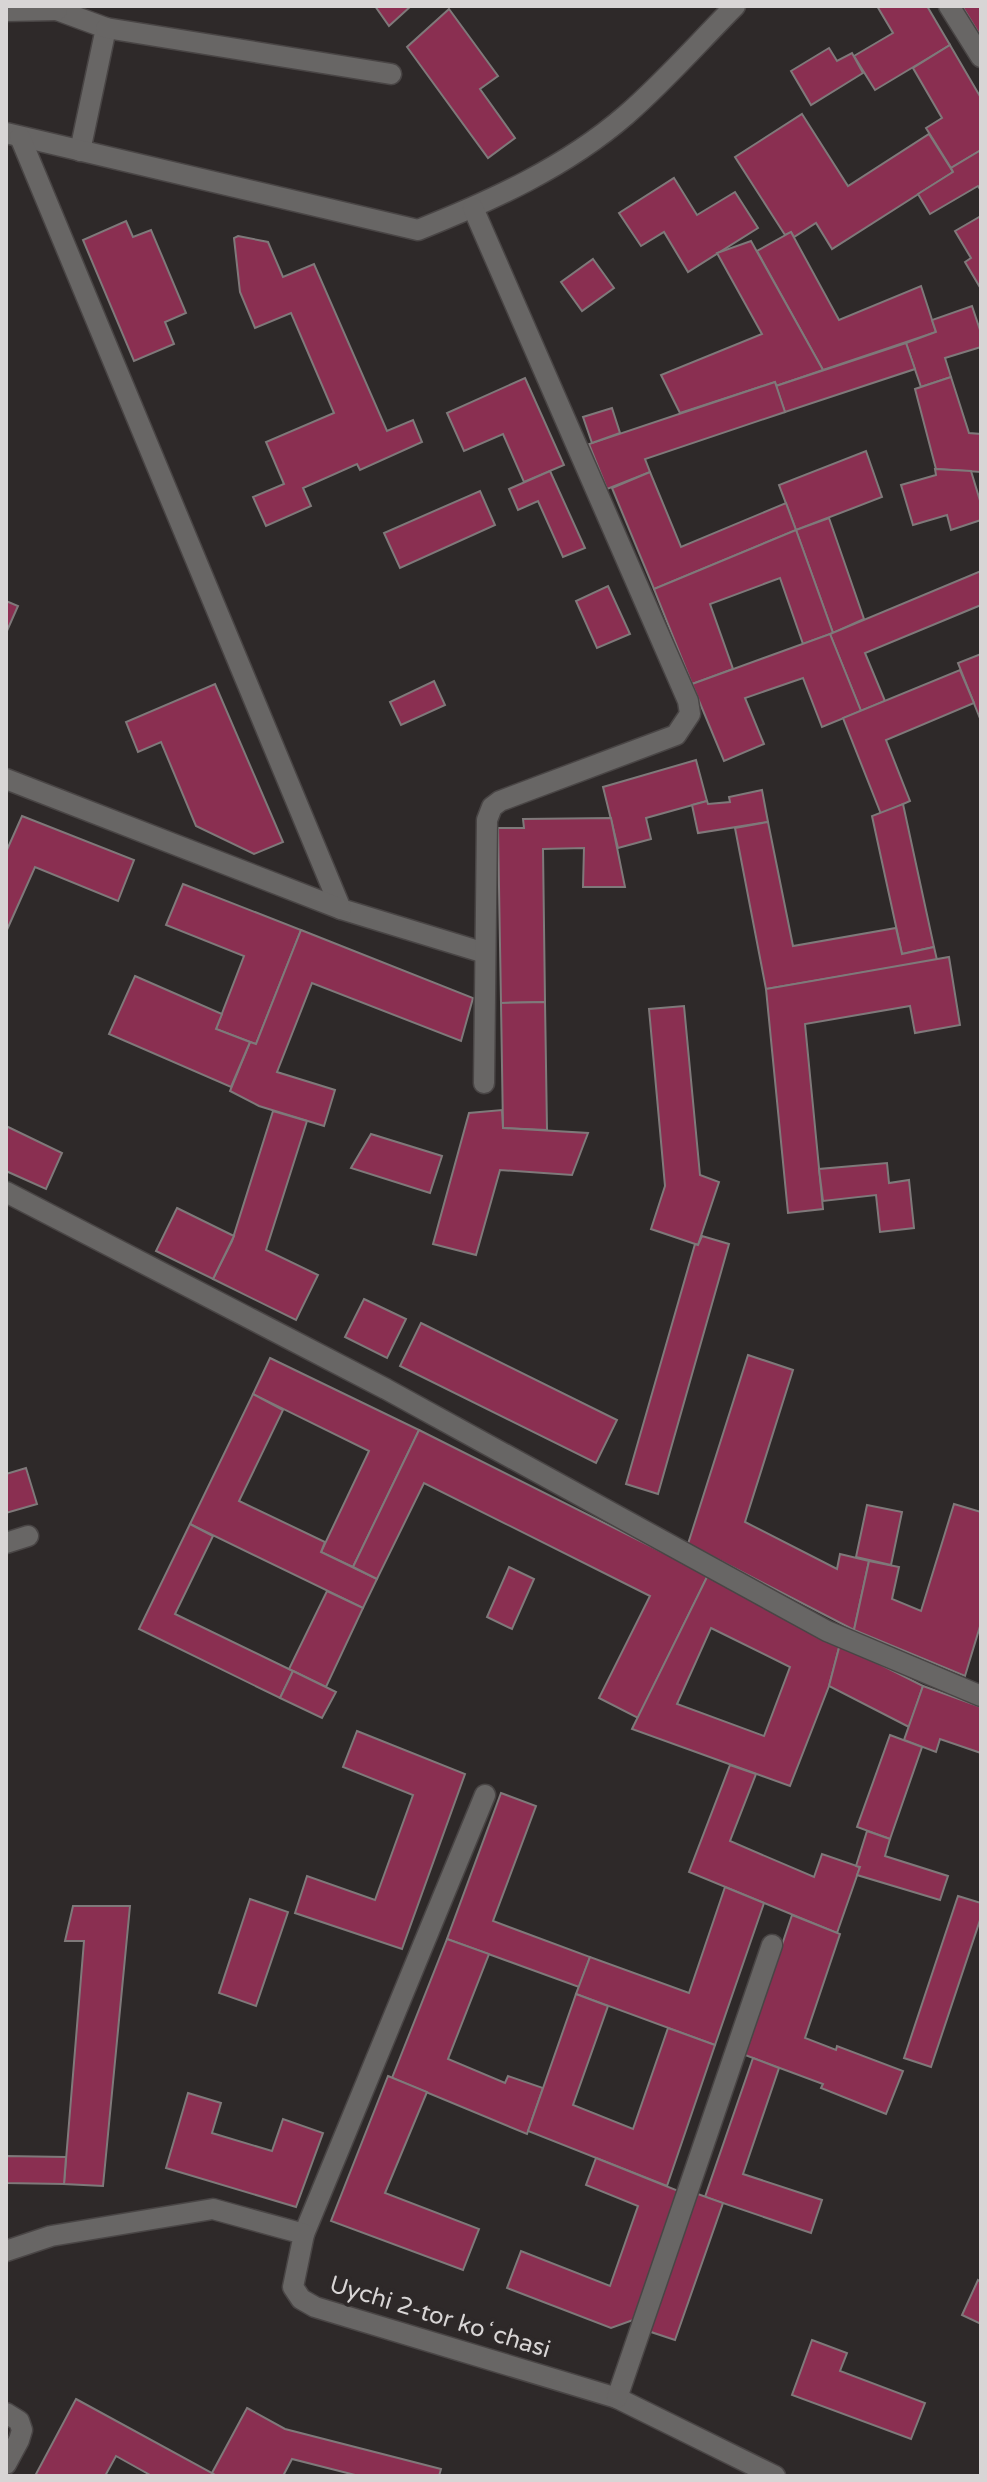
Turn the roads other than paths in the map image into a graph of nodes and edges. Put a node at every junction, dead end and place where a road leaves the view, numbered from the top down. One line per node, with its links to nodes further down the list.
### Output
1 (735, 6): 10 (street)
2 (949, 6): 6 (street)
3 (57, 8): 4 (street); 5 (street)
4 (6, 11)
5 (106, 28): 7 (street); 9 (street)
6 (981, 57)
7 (391, 74)
8 (13, 135): 9 (street); 12 (street)
9 (80, 151): 10 (street)
10 (473, 208): 13 (street)
11 (6, 779): 12 (street)
12 (341, 909): 13 (street)
13 (485, 953): 14 (street)
14 (484, 1083)
15 (6, 1192): 18 (street)
16 (28, 1536): 17 (street)
17 (6, 1543)
18 (981, 1696)
19 (485, 1795): 21 (street)
20 (772, 1945): 23 (street)
21 (304, 2234): 22 (street); 23 (street, Uychi 2-tor koʻchasi)
22 (6, 2251)
23 (617, 2398): 26 (street, Uychi 2-tor koʻchasi)
24 (6, 2413): 25 (street)
25 (6, 2464)
26 (775, 2476)

